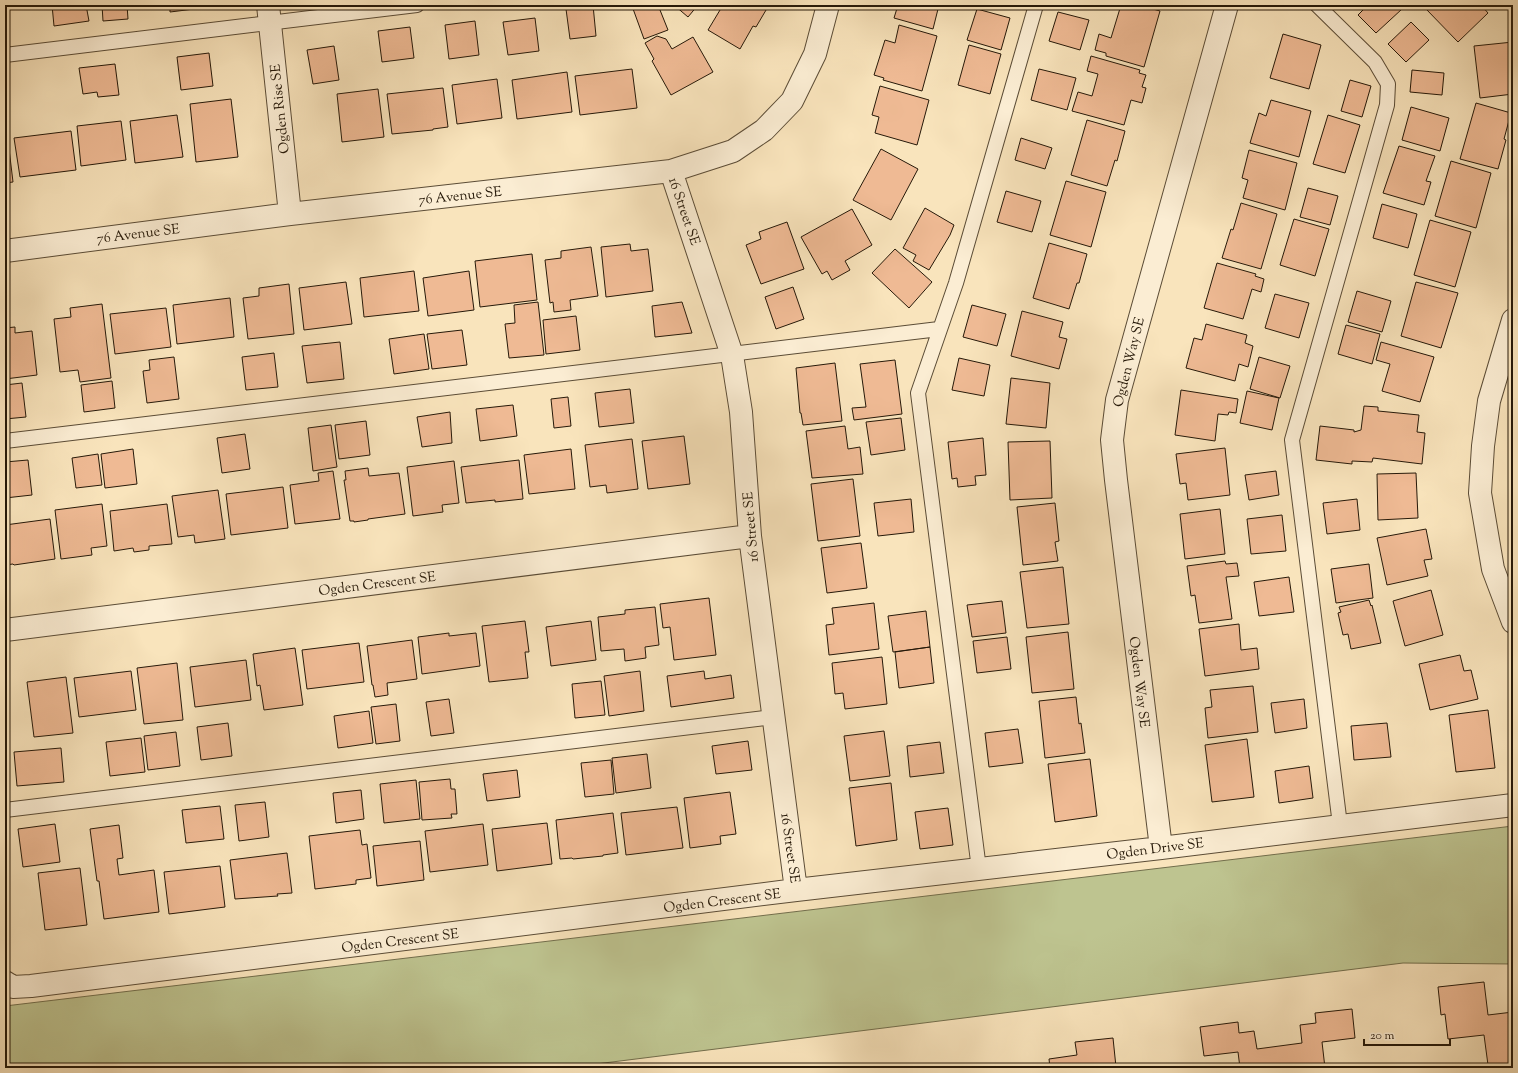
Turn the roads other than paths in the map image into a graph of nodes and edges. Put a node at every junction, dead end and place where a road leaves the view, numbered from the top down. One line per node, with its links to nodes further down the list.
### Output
1 (417, 5): 6 (lane)
2 (828, 5): 8 (street, 76 Avenue SE)
3 (1036, 5): 12 (lane)
4 (1227, 5): 22 (street, Ogden Way SE)
5 (1317, 5): 21 (lane)
6 (269, 14): 7 (lane); 9 (street, Ogden Rise SE)
7 (5, 55)
8 (671, 171): 9 (street, 76 Avenue SE); 13 (street, 16 Street SE)
9 (290, 214): 10 (street, 76 Avenue SE)
10 (5, 251)
11 (1513, 320): 16 (street)
12 (939, 329): 13 (lane); 23 (lane)
13 (732, 355): 14 (lane); 15 (street, 16 Street SE)
14 (5, 442)
15 (750, 536): 17 (street, Ogden Crescent SE); 18 (street, 16 Street SE)
16 (1513, 622)
17 (5, 630)
18 (773, 717): 20 (lane); 24 (street, 16 Street SE)
19 (1513, 805): 21 (street, Ogden Drive SE)
20 (5, 810)
21 (1340, 825): 22 (street, Ogden Drive SE)
22 (1161, 848): 23 (street, Ogden Drive SE)
23 (980, 869): 24 (street, Ogden Drive SE)
24 (796, 890): 25 (street, Ogden Crescent SE)
25 (5, 982)

